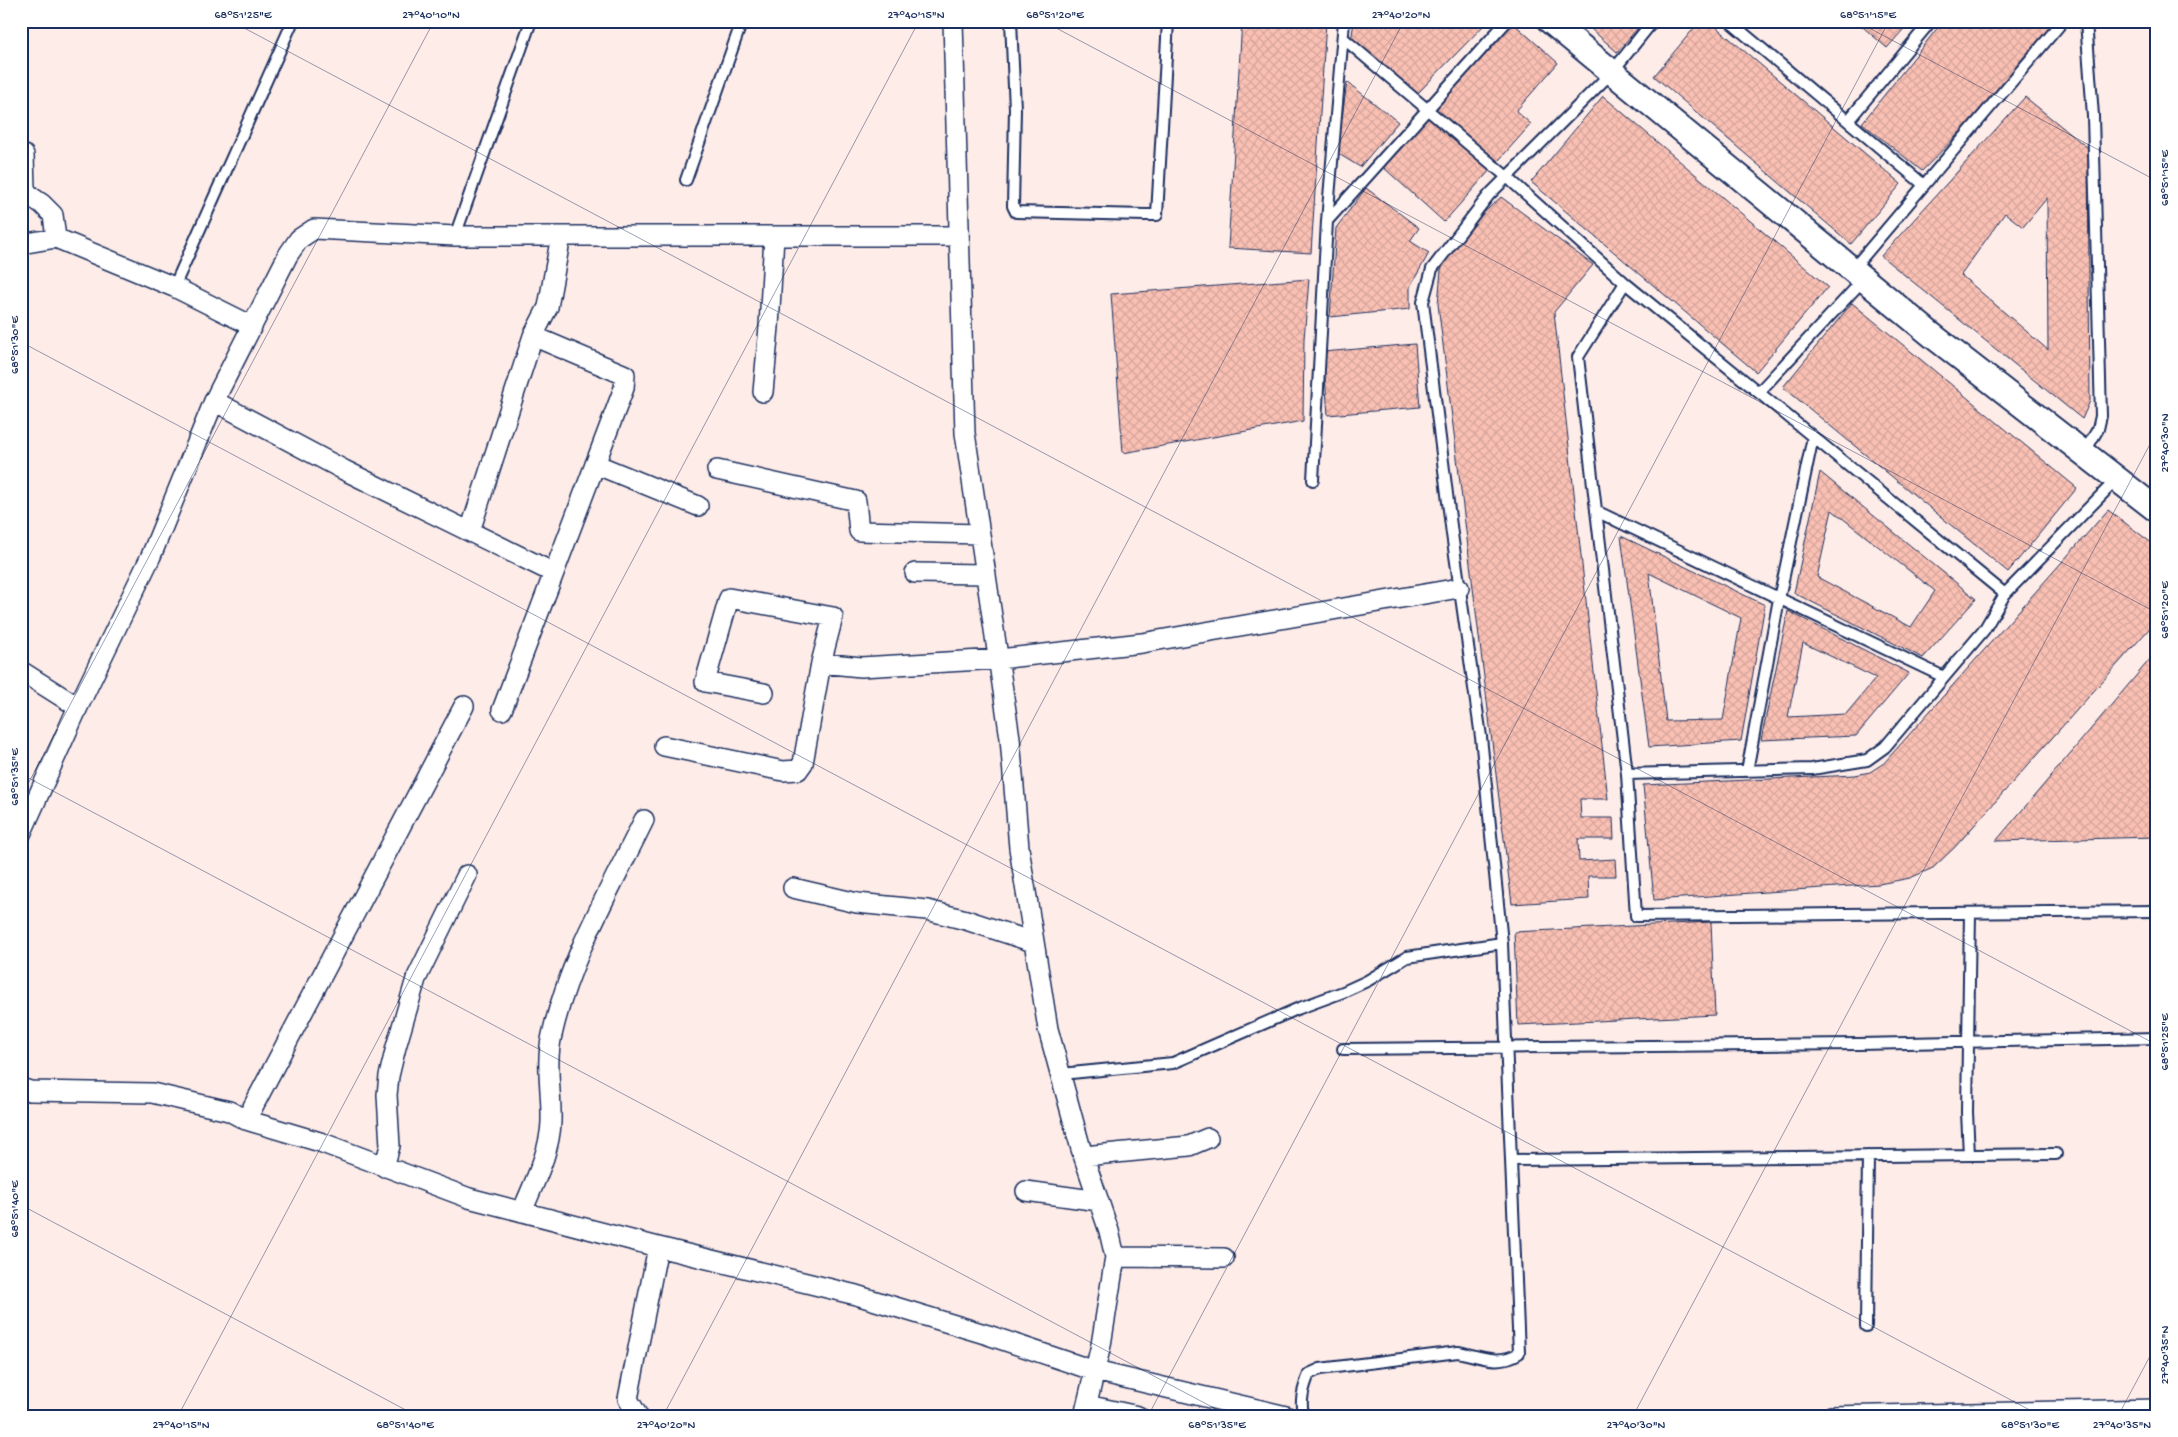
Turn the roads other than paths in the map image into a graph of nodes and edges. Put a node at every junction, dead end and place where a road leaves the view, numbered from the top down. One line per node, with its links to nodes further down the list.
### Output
1 (294, 21): 32 (lane)
2 (532, 21): 24 (lane)
3 (742, 21): 21 (lane)
4 (953, 21): 27 (street)
5 (1011, 21): 6 (lane)
6 (1168, 21)
7 (1344, 21): 15 (lane)
8 (1507, 21): 17 (lane)
9 (1550, 21): 16 (street)
10 (1653, 21): 16 (lane)
11 (1729, 21): 18 (lane)
12 (1931, 21): 18 (lane)
13 (2063, 21): 22 (lane)
14 (2086, 21): 39 (lane)
15 (1343, 38): 17 (lane); 23 (lane)
16 (1612, 72): 20 (lane); 30 (street)
17 (1428, 109): 20 (lane); 23 (lane)
18 (1848, 121): 22 (lane)
19 (21, 154): 28 (street)
20 (1507, 177): 31 (lane); 52 (lane)
21 (686, 180)
22 (1924, 185): 30 (lane)
23 (1327, 221): 43 (lane)
24 (455, 236): 25 (street); 33 (street)
25 (561, 236): 26 (street); 34 (street)
26 (774, 236): 27 (street); 35 (street)
27 (958, 236): 48 (street)
28 (56, 238): 29 (street); 32 (street)
29 (21, 244)
30 (1858, 274): 36 (lane); 39 (street)
31 (1625, 282): 36 (lane); 46 (lane)
32 (174, 287): 33 (street)
33 (252, 326): 37 (street)
34 (533, 336): 40 (street); 47 (street)
35 (763, 392)
36 (1759, 392): 38 (lane)
37 (214, 401): 47 (street); 61 (street)
38 (1813, 437): 53 (lane); 54 (lane)
39 (2084, 453): 42 (street)
40 (595, 464): 44 (street); 49 (street)
41 (717, 470): 48 (street)
42 (2117, 478): 45 (street); 53 (lane)
43 (1313, 480)
44 (698, 506)
45 (2157, 510)
46 (1596, 511): 54 (lane); 65 (lane)
47 (470, 531): 49 (street)
48 (980, 534): 51 (street)
49 (554, 573): 62 (street)
50 (915, 573): 51 (street)
51 (986, 574): 55 (street)
52 (1459, 588): 55 (street); 73 (lane)
53 (2005, 594): 58 (lane)
54 (1778, 599): 58 (lane); 64 (lane)
55 (998, 659): 56 (street); 72 (street)
56 (821, 664): 59 (street); 63 (street)
57 (21, 671): 61 (street)
58 (1944, 677): 64 (lane)
59 (764, 694)
60 (464, 706): 80 (street)
61 (78, 707): 67 (street)
62 (502, 710)
63 (664, 746)
64 (1747, 770): 65 (lane)
65 (1627, 774): 71 (lane)
66 (644, 820): 90 (street)
67 (21, 834)
68 (467, 875): 87 (street)
69 (793, 888): 72 (street)
70 (2157, 911): 71 (lane)
71 (1970, 913): 75 (lane)
72 (1033, 942): 78 (street)
73 (1502, 943): 76 (lane); 78 (lane)
74 (2157, 1038): 75 (lane)
75 (1968, 1042): 76 (lane); 83 (lane)
76 (1506, 1046): 77 (lane); 86 (lane)
77 (1343, 1048)
78 (1061, 1074): 84 (street)
79 (21, 1088): 80 (street)
80 (246, 1120): 87 (street)
81 (1208, 1138): 84 (street)
82 (2056, 1154): 83 (lane)
83 (1969, 1155): 85 (lane)
84 (1084, 1156): 89 (street)
85 (1868, 1156): 86 (lane); 94 (lane)
86 (1511, 1160): 101 (lane)
87 (384, 1167): 90 (street)
88 (1026, 1191): 89 (street)
89 (1099, 1201): 92 (street)
90 (522, 1212): 91 (street)
91 (658, 1247): 95 (street); 98 (street)
92 (1115, 1257): 93 (street); 95 (street)
93 (1224, 1258)
94 (1866, 1326)
95 (1094, 1371): 97 (street); 100 (street)
96 (2157, 1409): 102 (street)
97 (1085, 1410): 99 (street)
98 (638, 1416)
99 (1138, 1416)
100 (1286, 1416)
101 (1303, 1416)
102 (1831, 1416)

